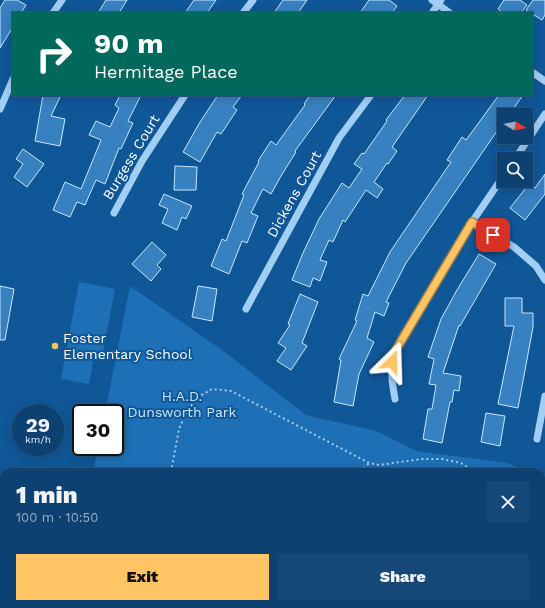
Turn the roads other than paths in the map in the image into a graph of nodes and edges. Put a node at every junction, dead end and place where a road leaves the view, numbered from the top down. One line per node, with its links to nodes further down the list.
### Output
1 (62, 0): 4 (street)
2 (253, 0): 5 (street)
3 (437, 2): 6 (street); 7 (street)
4 (54, 12)
5 (244, 12)
6 (432, 12)
7 (449, 12)
8 (533, 73): 10 (street)
9 (12, 81): 13 (street)
10 (545, 81)
11 (184, 96): 17 (street, Burgess Court)
12 (370, 96): 20 (street, Dickens Court)
13 (0, 108)
14 (545, 114): 15 (street)
15 (520, 152)
16 (497, 185): 18 (street)
17 (114, 213)
18 (472, 222): 19 (street); 22 (street)
19 (545, 280)
20 (246, 309)
21 (545, 396): 23 (street)
22 (395, 399)
23 (537, 439)

